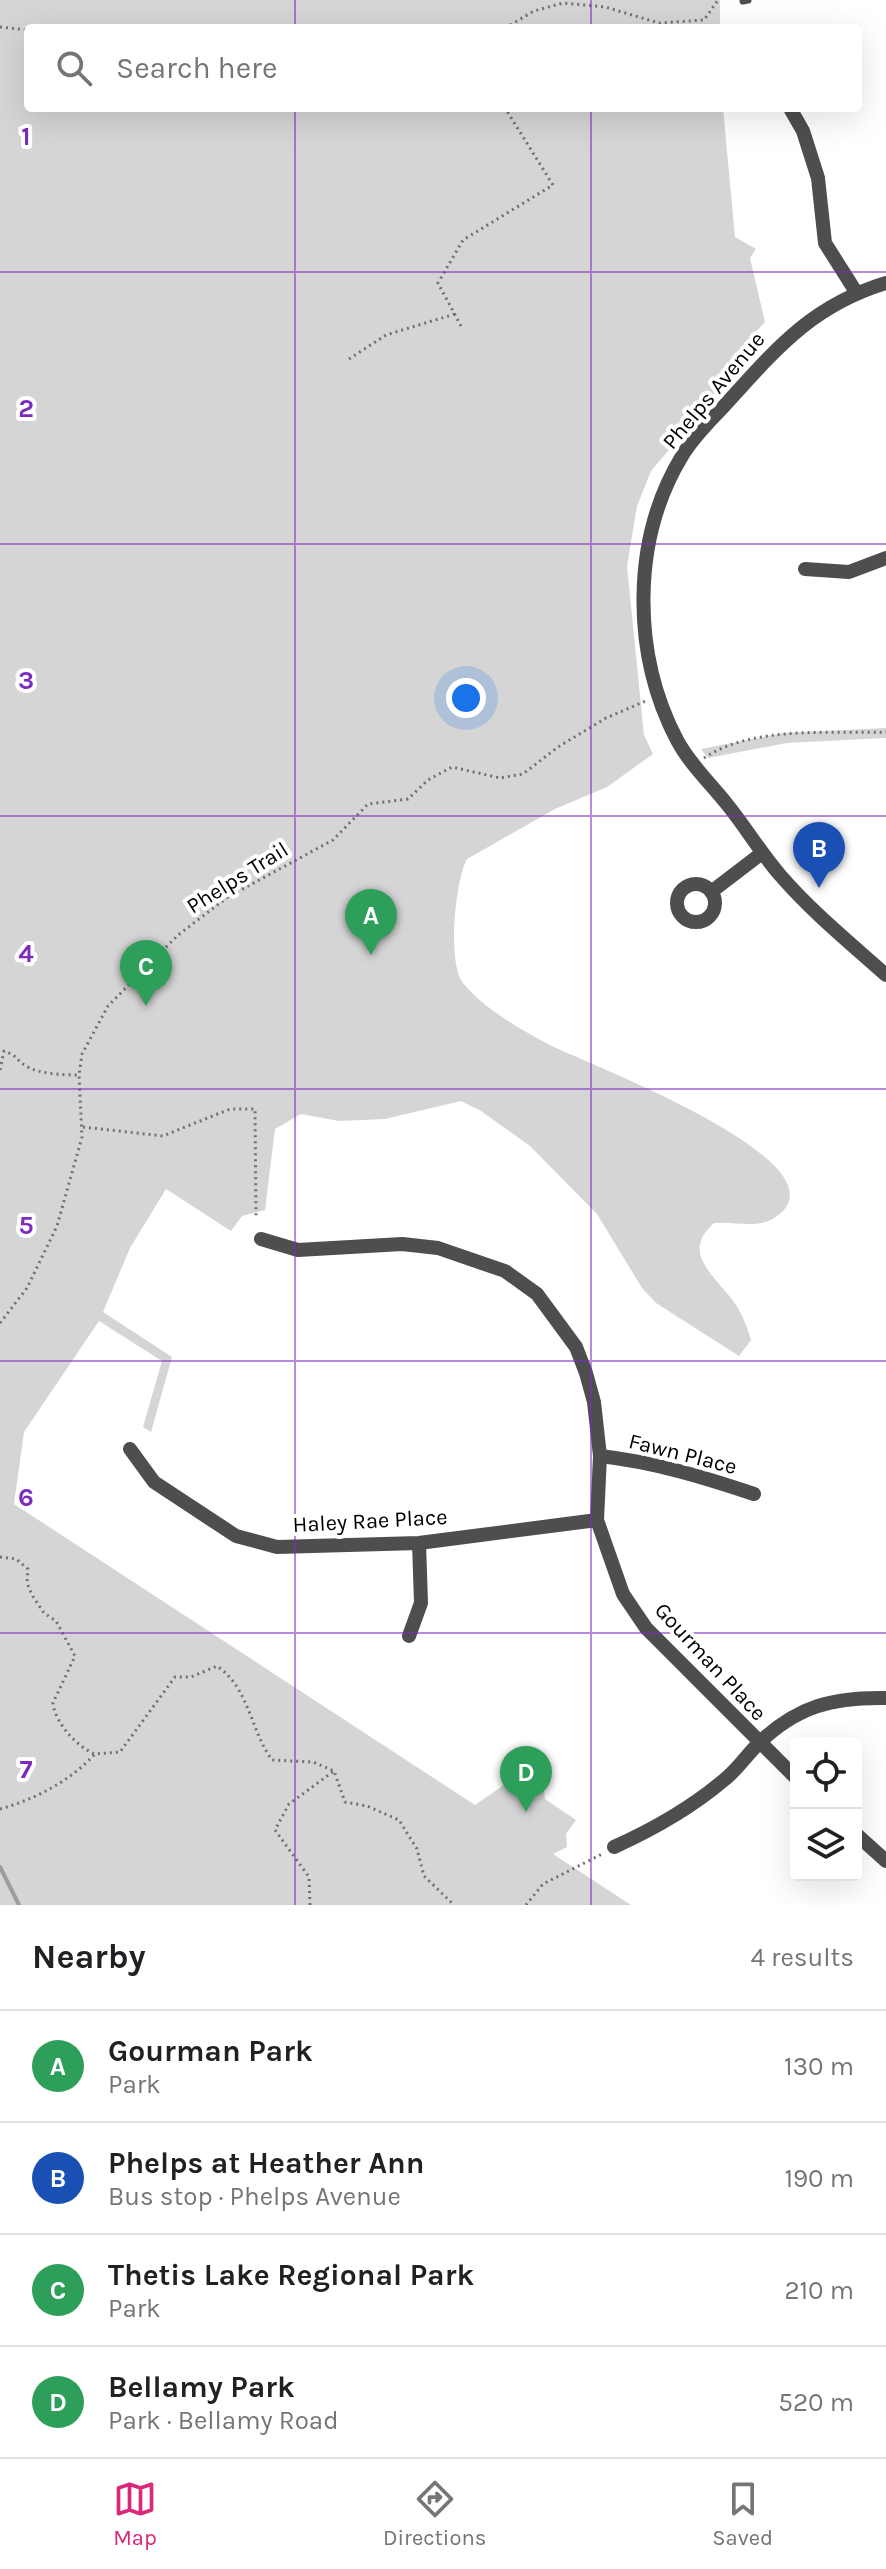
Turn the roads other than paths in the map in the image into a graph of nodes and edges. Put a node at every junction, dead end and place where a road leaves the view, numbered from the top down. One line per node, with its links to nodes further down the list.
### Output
1 (792, 112): 3 (street)
2 (886, 283): 3 (street, Phelps Avenue)
3 (856, 292): 6 (street, Phelps Avenue)
4 (886, 558): 5 (street)
5 (805, 569)
6 (762, 853): 7 (street); 8 (street, Phelps Avenue)
7 (711, 892)
8 (886, 975)
9 (261, 1239): 11 (street, Gourman Place)
10 (130, 1449): 14 (street, Haley Rae Place)
11 (600, 1456): 12 (street, Fawn Place); 13 (street, Gourman Place)
12 (754, 1494)
13 (597, 1520): 14 (street, Haley Rae Place); 17 (street, Gourman Place)
14 (419, 1543): 15 (street)
15 (409, 1636)
16 (886, 1698): 17 (street)
17 (759, 1743): 18 (street, Gourman Place); 20 (street)
18 (790, 1772)
19 (862, 1839): 21 (street)
20 (614, 1847)
21 (886, 1861)

